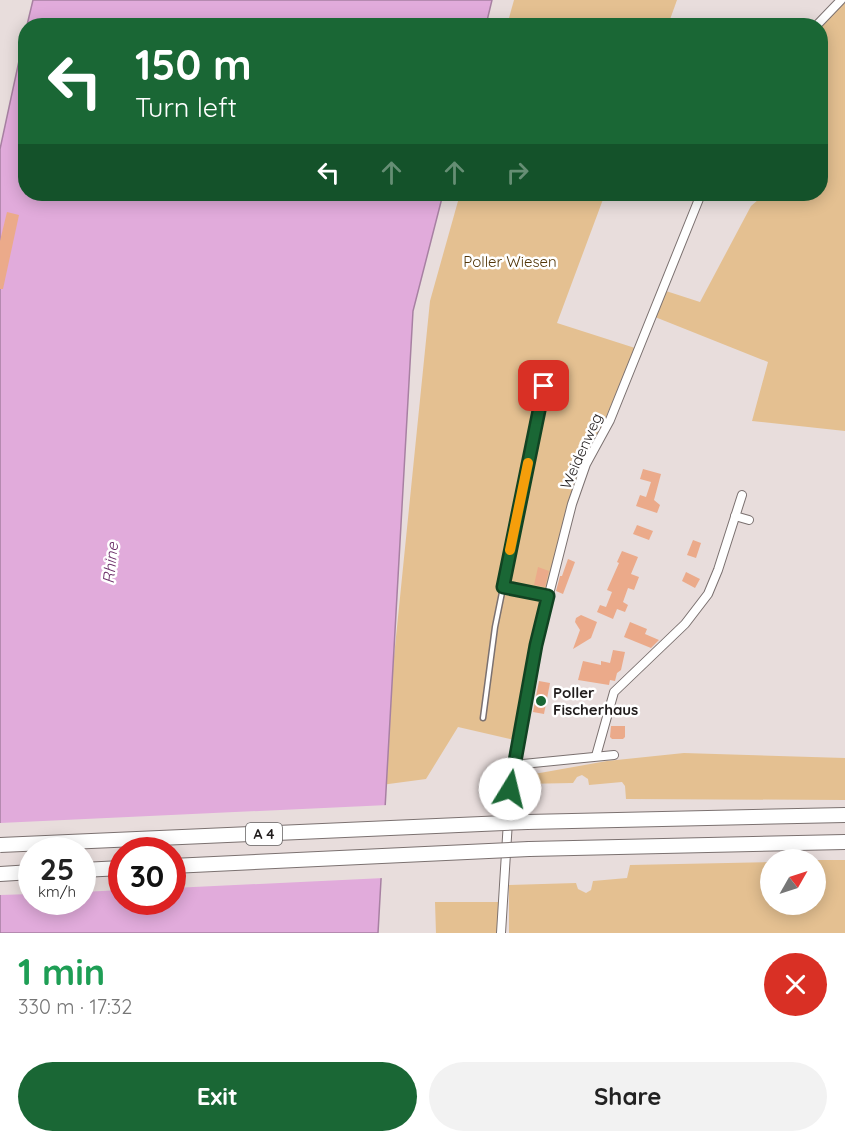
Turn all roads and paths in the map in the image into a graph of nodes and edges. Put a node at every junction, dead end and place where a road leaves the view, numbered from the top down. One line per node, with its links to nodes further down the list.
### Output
1 (841, 0): 2 (street)
2 (824, 18)
3 (698, 201): 9 (street, Weidenweg)
4 (544, 386): 8 (lane)
5 (742, 495): 6 (street)
6 (735, 516): 7 (street); 12 (street)
7 (749, 520)
8 (503, 587): 9 (lane); 10 (lane)
9 (548, 596): 13 (street, Weidenweg)
10 (483, 718)
11 (614, 755): 12 (street)
12 (596, 756): 13 (street)
13 (513, 765): 20 (street, Weidenweg)
14 (845, 815): 16 (highway, A 4, bridge)
15 (845, 842): 17 (highway, A 4, bridge)
16 (0, 845)
17 (186, 865)
18 (18, 873): 19 (highway)
19 (0, 874)
20 (501, 933)

